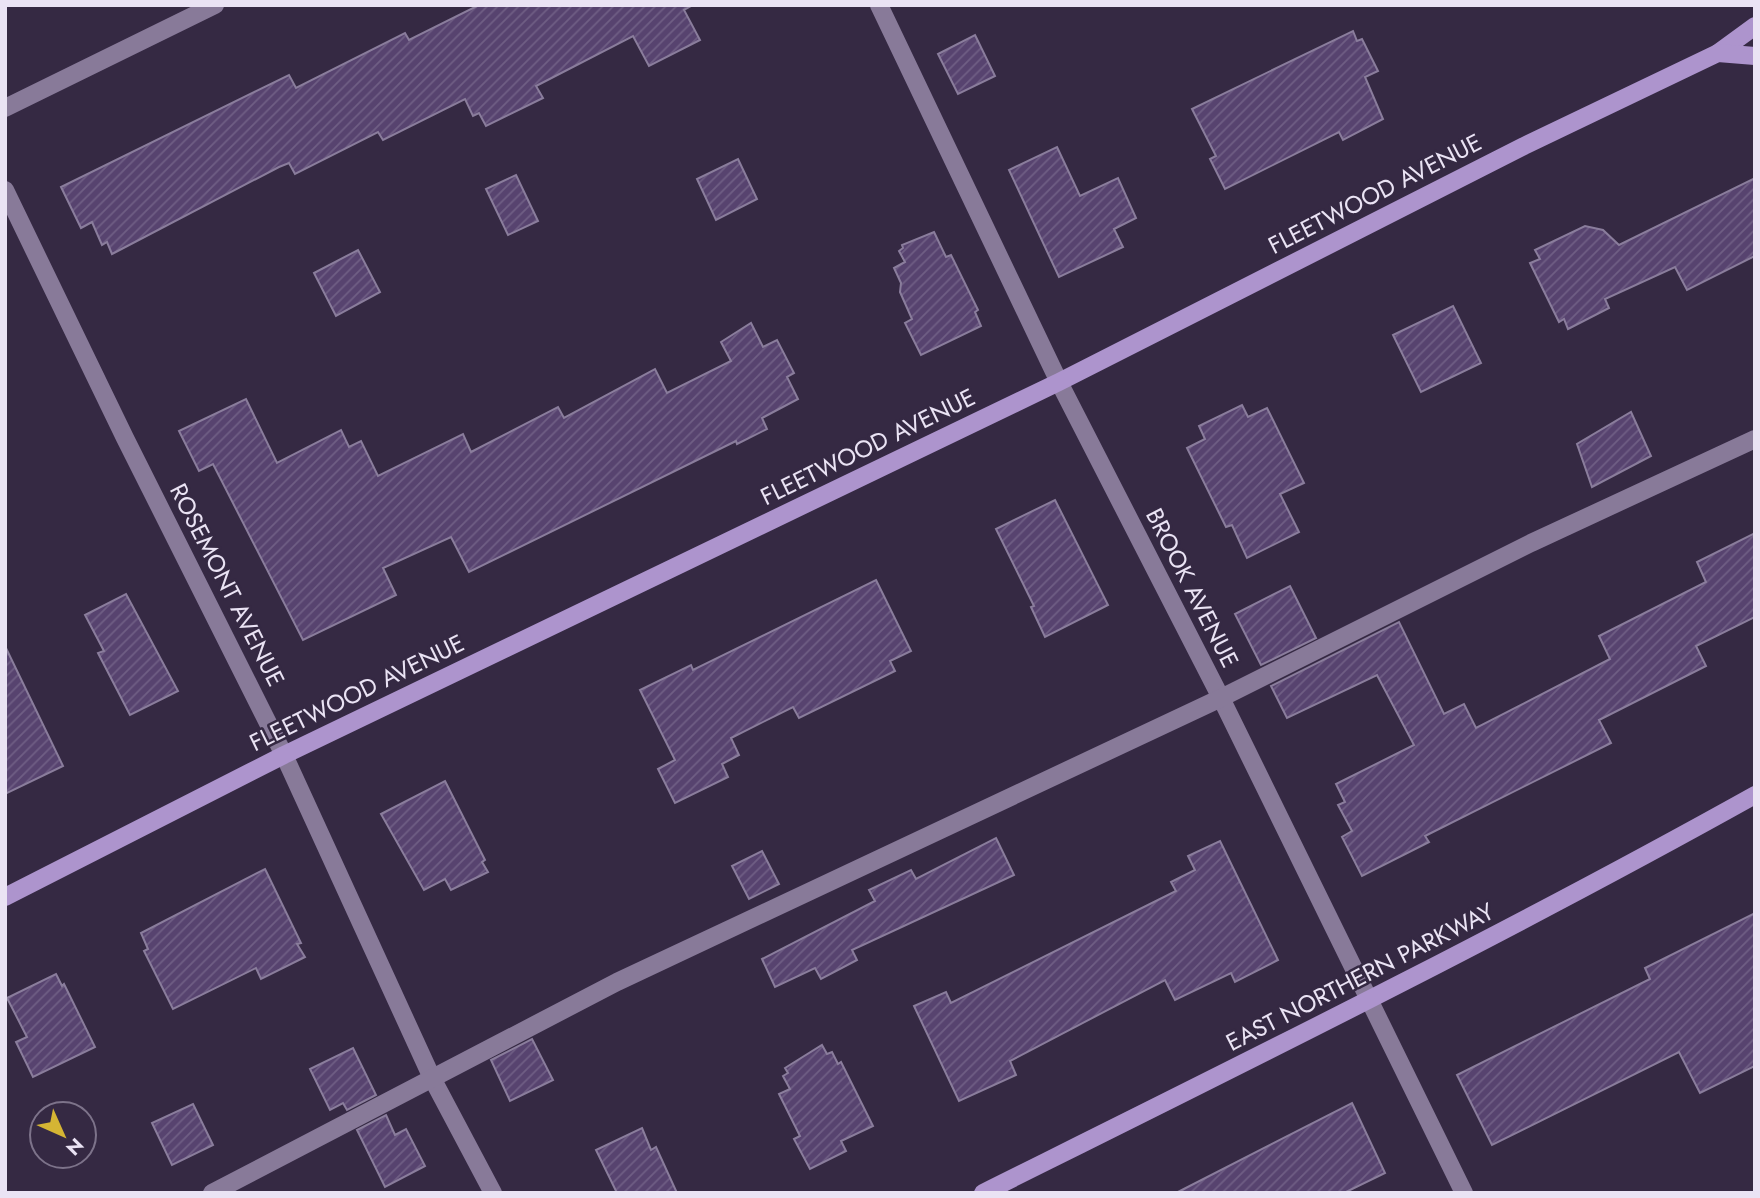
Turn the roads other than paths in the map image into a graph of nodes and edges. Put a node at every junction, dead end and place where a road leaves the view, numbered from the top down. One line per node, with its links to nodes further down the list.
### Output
1 (215, 5): 6 (street)
2 (879, 5): 8 (street, BROOK AVENUE)
3 (1755, 26): 4 (main road, FLEETWOOD AVENUE)
4 (1718, 53): 5 (main road); 8 (main road, FLEETWOOD AVENUE)
5 (1755, 56)
6 (5, 108)
7 (5, 190): 11 (street, ROSEMONT AVENUE)
8 (1059, 382): 10 (street, BROOK AVENUE); 11 (main road, FLEETWOOD AVENUE)
9 (1755, 439): 10 (street)
10 (1222, 698): 14 (street, BROOK AVENUE); 15 (street)
11 (284, 755): 13 (main road, FLEETWOOD AVENUE); 15 (street, ROSEMONT AVENUE)
12 (1755, 795): 14 (main road, EAST NORTHERN PARKWAY)
13 (5, 897)
14 (1371, 1000): 18 (main road, EAST NORTHERN PARKWAY); 19 (street, BROOK AVENUE)
15 (432, 1078): 16 (street); 17 (street, ROSEMONT AVENUE)
16 (212, 1193)
17 (493, 1193)
18 (983, 1193)
19 (1464, 1193)

